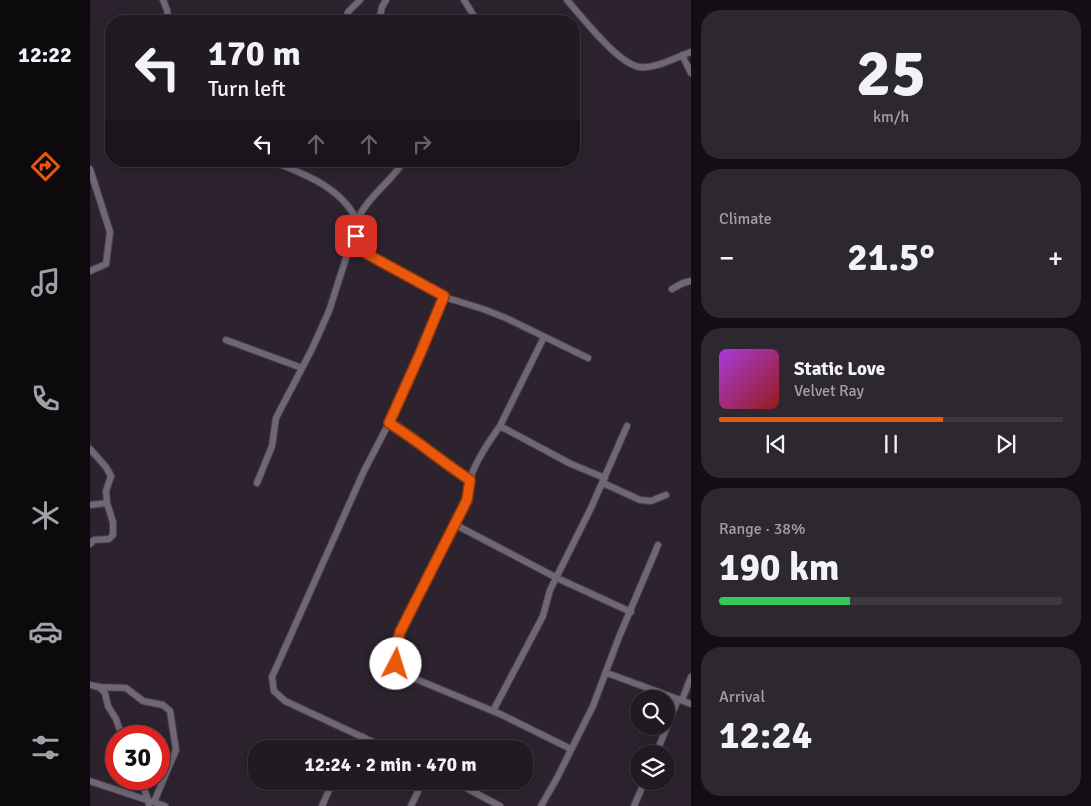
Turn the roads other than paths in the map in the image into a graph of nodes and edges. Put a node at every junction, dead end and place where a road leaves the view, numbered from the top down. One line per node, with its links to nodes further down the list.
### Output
1 (163, 0): 6 (street)
2 (360, 0): 7 (street)
3 (386, 0): 8 (street)
4 (464, 0): 9 (street)
5 (567, 0): 11 (street)
6 (168, 15)
7 (347, 15)
8 (380, 15)
9 (473, 15)
10 (691, 52): 11 (street)
11 (682, 55): 12 (street)
12 (691, 73)
13 (288, 167): 16 (street)
14 (400, 167): 16 (street)
15 (90, 169): 18 (street)
16 (357, 221): 17 (street)
17 (356, 236): 21 (street); 25 (street)
18 (90, 270)
19 (691, 281): 20 (street)
20 (672, 289)
21 (444, 296): 22 (street); 26 (street)
22 (544, 337): 24 (street); 27 (street)
23 (226, 340): 25 (street)
24 (588, 358)
25 (302, 368): 32 (street)
26 (389, 423): 30 (street); 49 (street)
27 (500, 426): 30 (street); 31 (street)
28 (627, 426): 31 (street)
29 (90, 448): 34 (street)
30 (470, 480): 36 (street)
31 (604, 480): 33 (street); 39 (street)
32 (257, 483)
33 (666, 495)
34 (107, 503): 35 (street); 37 (street)
35 (90, 505)
36 (454, 524): 39 (street); 47 (street)
37 (90, 544)
38 (658, 545): 40 (street)
39 (557, 578): 40 (street); 47 (street)
40 (631, 612): 41 (street)
41 (607, 673): 45 (street); 53 (street)
42 (691, 677): 45 (street)
43 (90, 685): 44 (street)
44 (99, 687): 48 (street); 60 (street)
45 (680, 700): 46 (street); 52 (street)
46 (691, 704)
47 (493, 711): 53 (street)
48 (118, 725)
49 (363, 737): 50 (street); 51 (street)
50 (360, 740)
51 (369, 740)
52 (660, 745)
53 (571, 750): 65 (street)
54 (90, 781): 60 (street)
55 (143, 790): 60 (street)
56 (329, 790): 62 (street)
57 (419, 790): 63 (street)
58 (470, 790): 64 (street)
59 (641, 790): 66 (street)
60 (151, 803): 61 (street)
61 (165, 806)
62 (322, 806)
63 (411, 806)
64 (499, 806)
65 (541, 806)
66 (634, 806)

